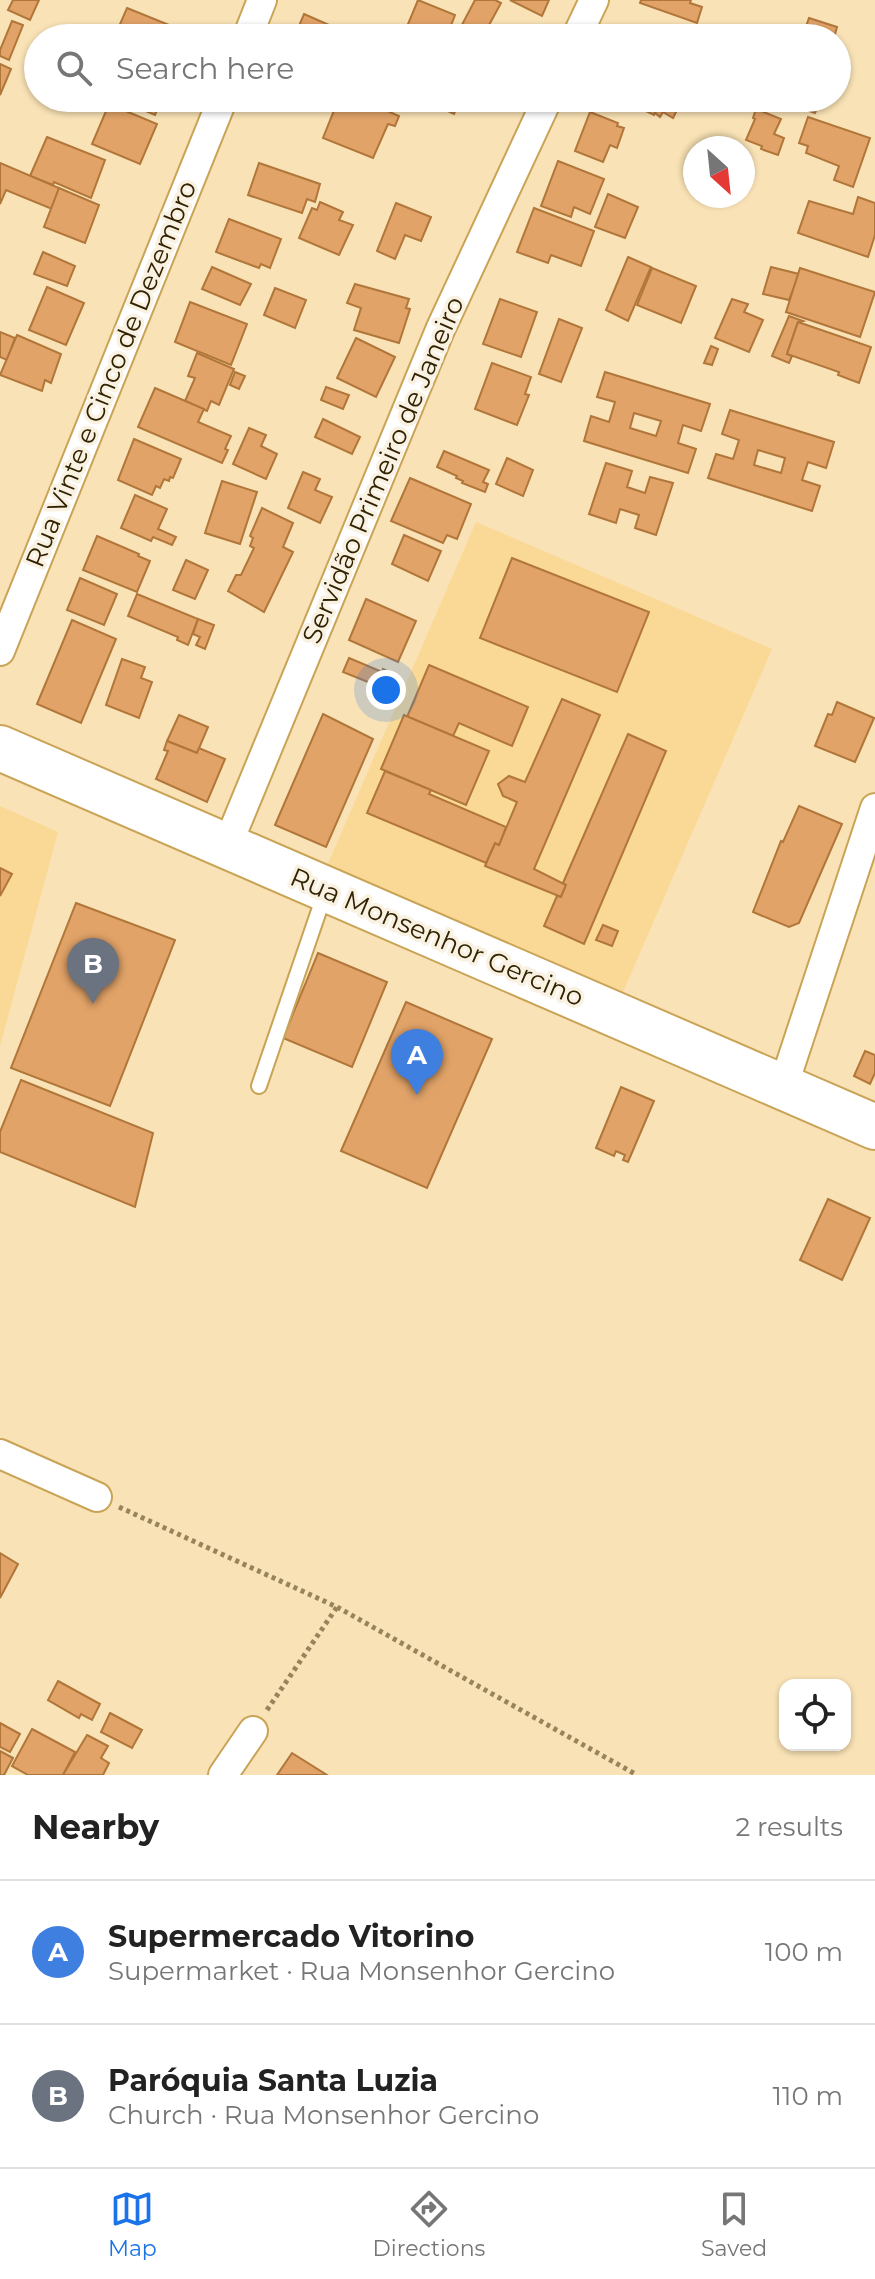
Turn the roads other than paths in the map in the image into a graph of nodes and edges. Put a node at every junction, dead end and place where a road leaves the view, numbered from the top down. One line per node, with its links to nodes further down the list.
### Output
1 (262, 0): 3 (street)
2 (594, 0): 4 (street)
3 (253, 24)
4 (583, 24)
5 (217, 112): 7 (street, Rua Vinte e Cinco de Dezembro)
6 (541, 112): 10 (street, Servidão Primeiro de Janeiro)
7 (0, 651)
8 (0, 748): 10 (main road, Rua Monsenhor Gercino)
9 (875, 808): 13 (street)
10 (227, 846): 11 (main road, Rua Monsenhor Gercino)
11 (326, 889): 12 (lane); 13 (main road, Rua Monsenhor Gercino)
12 (259, 1086)
13 (783, 1087): 14 (main road, Rua Monsenhor Gercino)
14 (875, 1127)
15 (0, 1454): 16 (street)
16 (97, 1497)
17 (253, 1731): 18 (street)
18 (223, 1775)

